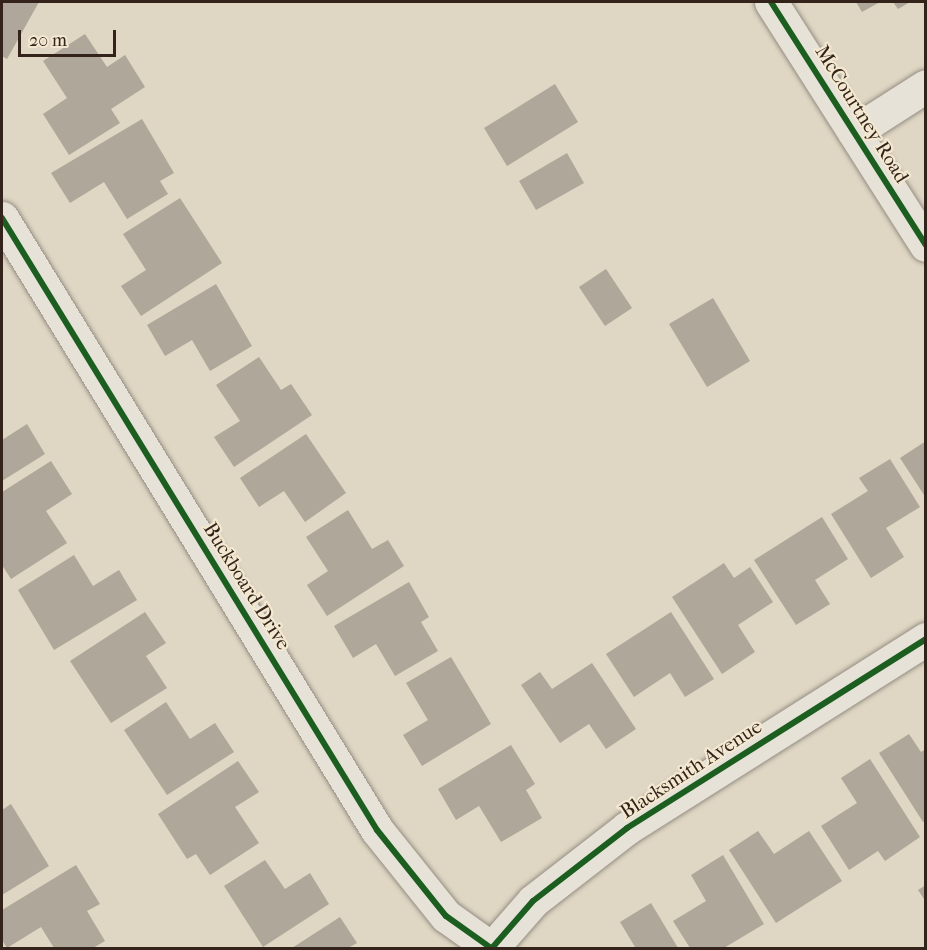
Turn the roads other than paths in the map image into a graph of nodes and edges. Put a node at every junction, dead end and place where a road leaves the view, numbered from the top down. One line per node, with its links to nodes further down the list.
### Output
1 (771, 2): 3 (street, McCourtney Road)
2 (926, 87): 3 (street)
3 (854, 132): 5 (street, McCourtney Road)
4 (2, 218): 7 (street, Buckboard Drive)
5 (926, 245)
6 (926, 639): 7 (street, Blacksmith Avenue)
7 (491, 948)

